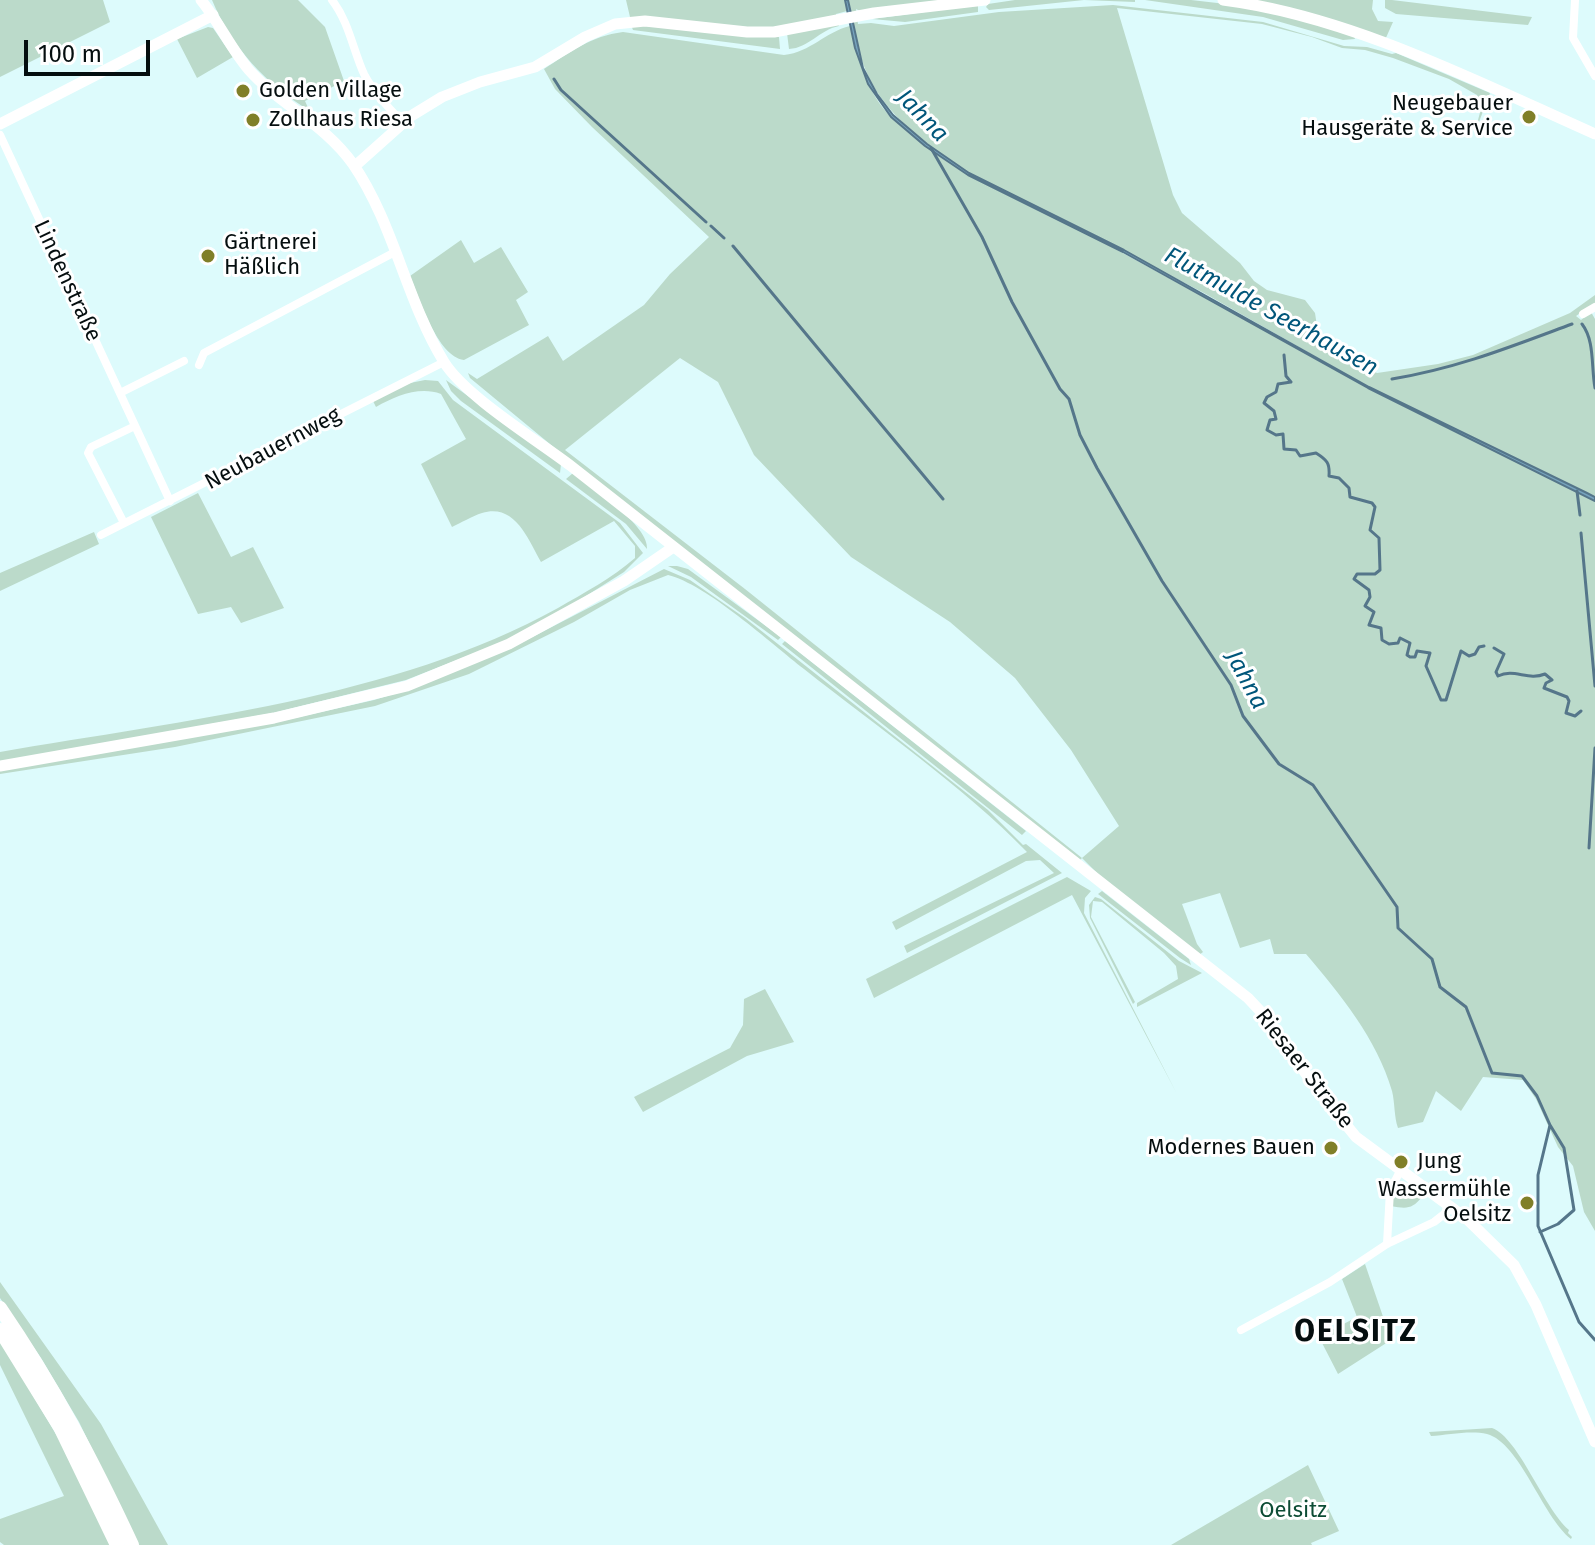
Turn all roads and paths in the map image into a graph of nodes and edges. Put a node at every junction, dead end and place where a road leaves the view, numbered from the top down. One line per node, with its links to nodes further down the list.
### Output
1 (202, 0): 6 (street, Riesaer Straße)
2 (332, 0): 8 (street)
3 (985, 0): 8 (street)
4 (1223, 0): 10 (street)
5 (1575, 0): 7 (street)
6 (213, 15): 9 (street); 12 (street, Riesaer Straße)
7 (1595, 76)
8 (403, 123): 12 (street)
9 (0, 124)
10 (1595, 134)
11 (0, 135): 19 (street, Lindenstraße)
12 (355, 166): 13 (street, Riesaer Straße)
13 (395, 252): 17 (street, Riesaer Straße); 18 (street)
14 (1595, 307): 15 (street)
15 (1583, 314)
16 (184, 361): 19 (street)
17 (444, 362): 21 (street, Neubauernweg); 24 (street, Riesaer Straße)
18 (199, 365)
19 (120, 393): 20 (street, Lindenstraße)
20 (135, 426): 21 (street, Lindenstraße); 22 (street)
21 (170, 501): 22 (street, Neubauernweg)
22 (124, 523): 23 (street, Neubauernweg)
23 (101, 535)
24 (672, 548): 25 (street); 26 (street, Riesaer Straße)
25 (0, 766)
26 (1400, 1171): 27 (street, Riesaer Straße); 28 (street)
27 (1452, 1208): 28 (street); 32 (street, Riesaer Straße)
28 (1387, 1244): 31 (street)
29 (0, 1308): 34 (highway)
30 (0, 1330): 33 (highway)
31 (1241, 1330)
32 (1595, 1442)
33 (117, 1545)
34 (132, 1545)

